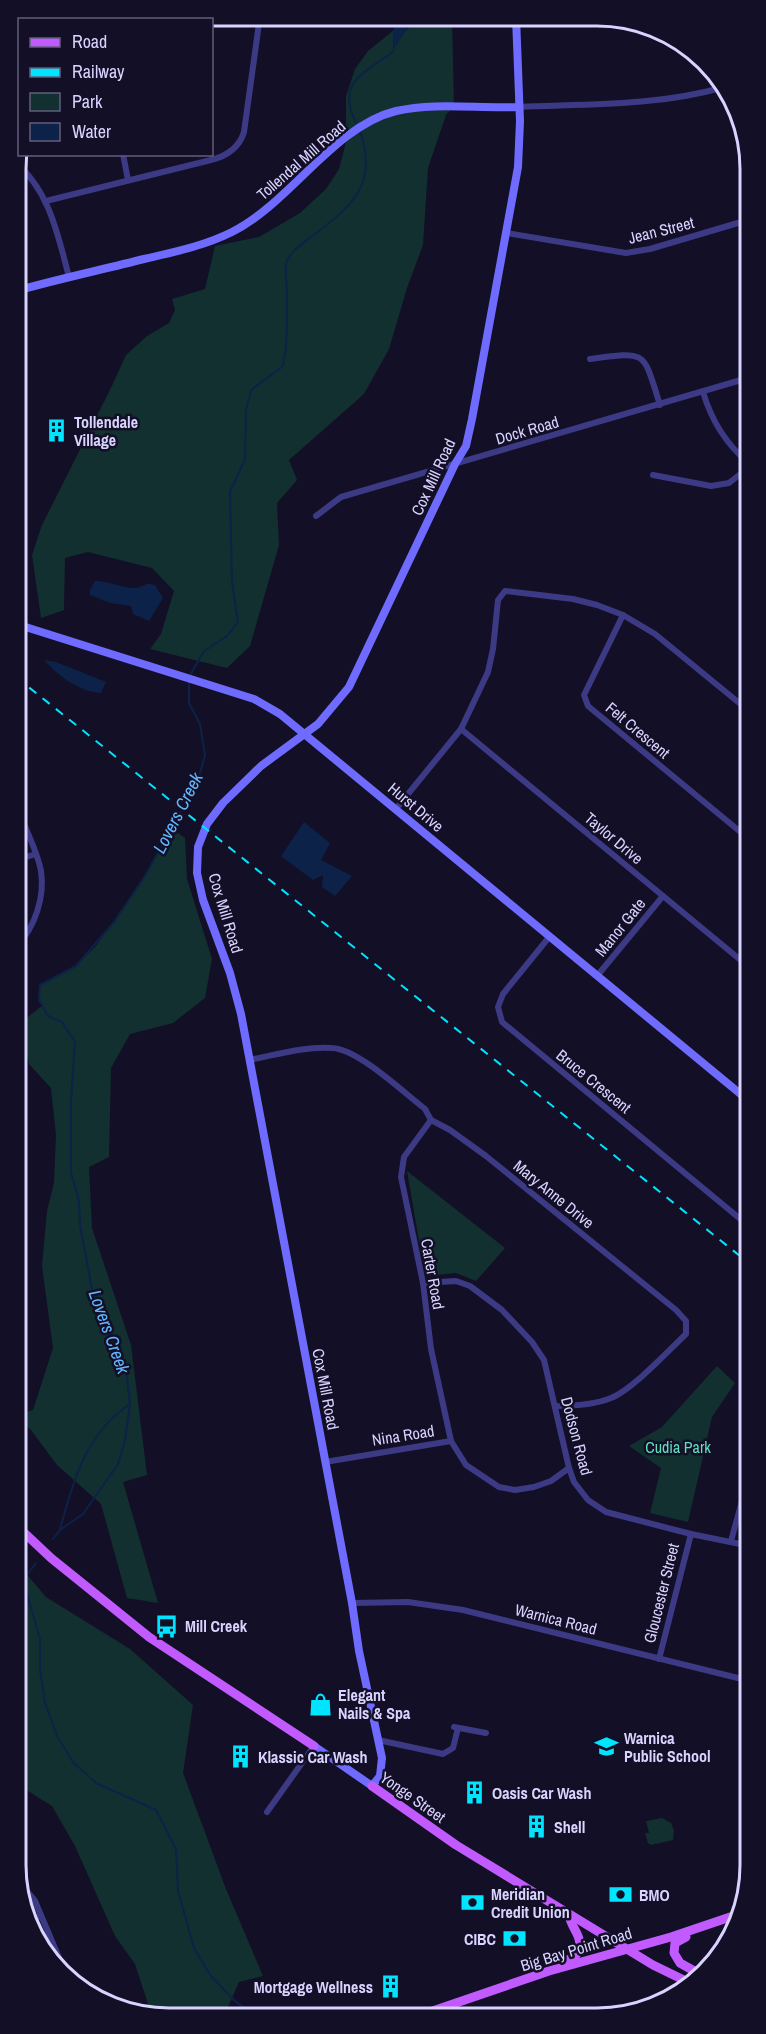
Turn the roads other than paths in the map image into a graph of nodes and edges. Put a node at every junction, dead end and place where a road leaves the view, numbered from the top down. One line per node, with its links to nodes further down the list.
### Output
1 (259, 26): 7 (street)
2 (516, 26): 4 (street, Cox Mill Road)
3 (716, 89): 4 (street, Tollendal Mill Road)
4 (519, 107): 10 (street, Cox Mill Road); 11 (street, Tollendal Mill Road)
5 (123, 156): 7 (street)
6 (26, 172): 8 (street)
7 (128, 180): 8 (street)
8 (46, 201): 11 (street)
9 (741, 222): 10 (street, Jean Street)
10 (507, 233): 18 (street, Cox Mill Road)
11 (69, 277): 12 (street, Tollendal Mill Road)
12 (26, 288)
13 (590, 359): 16 (street)
14 (741, 380): 15 (street, Dock Road)
15 (703, 392): 16 (street, Dock Road); 17 (street)
16 (660, 405): 18 (street, Dock Road)
17 (741, 455)
18 (455, 464): 21 (street, Dock Road); 26 (street, Cox Mill Road)
19 (741, 474): 20 (street)
20 (653, 475)
21 (316, 516)
22 (623, 615): 24 (street); 25 (street); 29 (street, Felt Crescent)
23 (26, 627): 26 (street, Hurst Drive)
24 (741, 704)
25 (461, 729): 27 (street); 32 (street, Taylor Drive)
26 (305, 733): 27 (street, Hurst Drive); 37 (street, Cox Mill Road)
27 (395, 810): 34 (street, Hurst Drive)
28 (26, 829): 30 (street)
29 (741, 832)
30 (36, 854): 31 (street); 33 (street)
31 (26, 857)
32 (663, 896): 35 (street, Taylor Drive); 36 (street, Manor Gate)
33 (26, 935)
34 (550, 936): 36 (street, Hurst Drive); 40 (street, Bruce Crescent)
35 (741, 960)
36 (597, 976): 38 (street, Hurst Drive)
37 (249, 1060): 39 (street, Mary Anne Drive); 44 (street, Cox Mill Road)
38 (740, 1093)
39 (431, 1120): 41 (street, Carter Road); 42 (street, Mary Anne Drive)
40 (740, 1219)
41 (423, 1283): 42 (street, Dodson Road); 43 (street, Carter Road)
42 (555, 1407): 45 (street, Dodson Road)
43 (451, 1441): 44 (street, Nina Road); 45 (street, Nina Road)
44 (325, 1462): 51 (street, Cox Mill Road)
45 (568, 1468): 48 (street, Dodson Road)
46 (740, 1508): 49 (street)
47 (26, 1534): 56 (main road, Yonge Street)
48 (691, 1534): 49 (street, Dodson Road); 52 (street, Gloucester Street)
49 (731, 1541): 50 (street, Dodson Road)
50 (740, 1543)
51 (352, 1604): 52 (street, Warnica Road); 55 (street, Cox Mill Road)
52 (658, 1659): 53 (street, Warnica Road)
53 (740, 1679)
54 (486, 1733): 55 (street)
55 (378, 1740): 57 (street, Cox Mill Road)
56 (314, 1746): 57 (street, Yonge Street); 58 (street)
57 (372, 1786): 60 (main road, Yonge Street)
58 (267, 1812)
59 (28, 1892): 61 (street)
60 (569, 1915): 65 (main road, Yonge Street); 67 (main road)
61 (40, 1916): 63 (street); 66 (street)
62 (731, 1917): 64 (main road, Big Bay Point Road)
63 (35, 1918)
64 (699, 1928): 65 (main road, Big Bay Point Road); 68 (main road)
65 (626, 1949): 67 (main road, Big Bay Point Road); 69 (main road, Yonge Street)
66 (58, 1956)
67 (549, 1971): 70 (main road, Big Bay Point Road)
68 (694, 1971)
69 (684, 1980)
70 (448, 2008)

